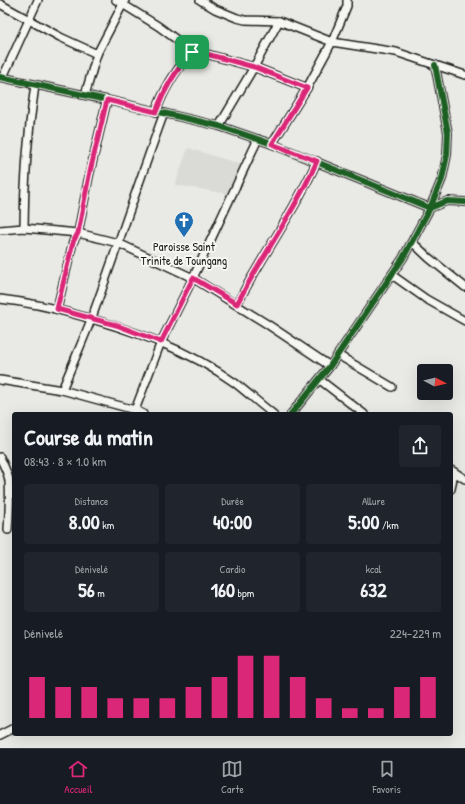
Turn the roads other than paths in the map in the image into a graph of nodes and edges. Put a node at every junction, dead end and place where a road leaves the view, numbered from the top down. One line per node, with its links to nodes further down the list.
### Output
1 (38, 0): 6 (street)
2 (200, 0): 7 (street)
3 (347, 0): 8 (street)
4 (121, 1): 9 (street); 10 (street)
5 (0, 4): 6 (street)
6 (29, 20): 10 (street); 14 (street)
7 (279, 22): 8 (street); 12 (street)
8 (332, 42): 11 (street); 16 (street)
9 (192, 52): 12 (street); 19 (street)
10 (97, 54): 17 (street)
11 (436, 65): 13 (street); 26 (street)
12 (254, 67): 16 (street); 21 (street)
13 (465, 74)
14 (1, 77): 15 (street)
15 (35, 84): 17 (street); 27 (street)
16 (307, 88): 23 (street)
17 (85, 95): 18 (street)
18 (107, 100): 19 (street); 29 (street)
19 (156, 112): 20 (street)
20 (164, 114): 21 (street); 31 (street)
21 (219, 126): 22 (street)
22 (258, 139): 23 (street); 33 (street)
23 (272, 144): 24 (street)
24 (317, 161): 26 (street); 36 (street)
25 (465, 202): 26 (street)
26 (430, 208): 30 (street)
27 (24, 228): 28 (street); 29 (street)
28 (0, 230)
29 (78, 233): 31 (street); 37 (street)
30 (412, 242): 32 (street); 34 (street)
31 (118, 243): 33 (street); 38 (street)
32 (392, 275): 39 (street); 41 (street)
33 (193, 278): 36 (street); 40 (street)
34 (465, 287)
35 (0, 299): 37 (street)
36 (237, 304): 42 (street)
37 (57, 309): 38 (street)
38 (91, 318): 40 (street); 46 (street)
39 (465, 321)
40 (161, 342): 47 (street); 49 (street)
41 (338, 354): 42 (street); 45 (street)
42 (330, 366): 44 (street)
43 (0, 380): 46 (street)
44 (320, 380): 50 (street); 51 (street)
45 (392, 387)
46 (62, 390): 47 (street)
47 (135, 410): 48 (street)
48 (139, 412)
49 (271, 412)
50 (294, 412)
51 (361, 412)
52 (0, 456): 55 (street)
53 (453, 471): 54 (street)
54 (465, 479)
55 (8, 530)
56 (12, 729): 57 (street)
57 (0, 735)

